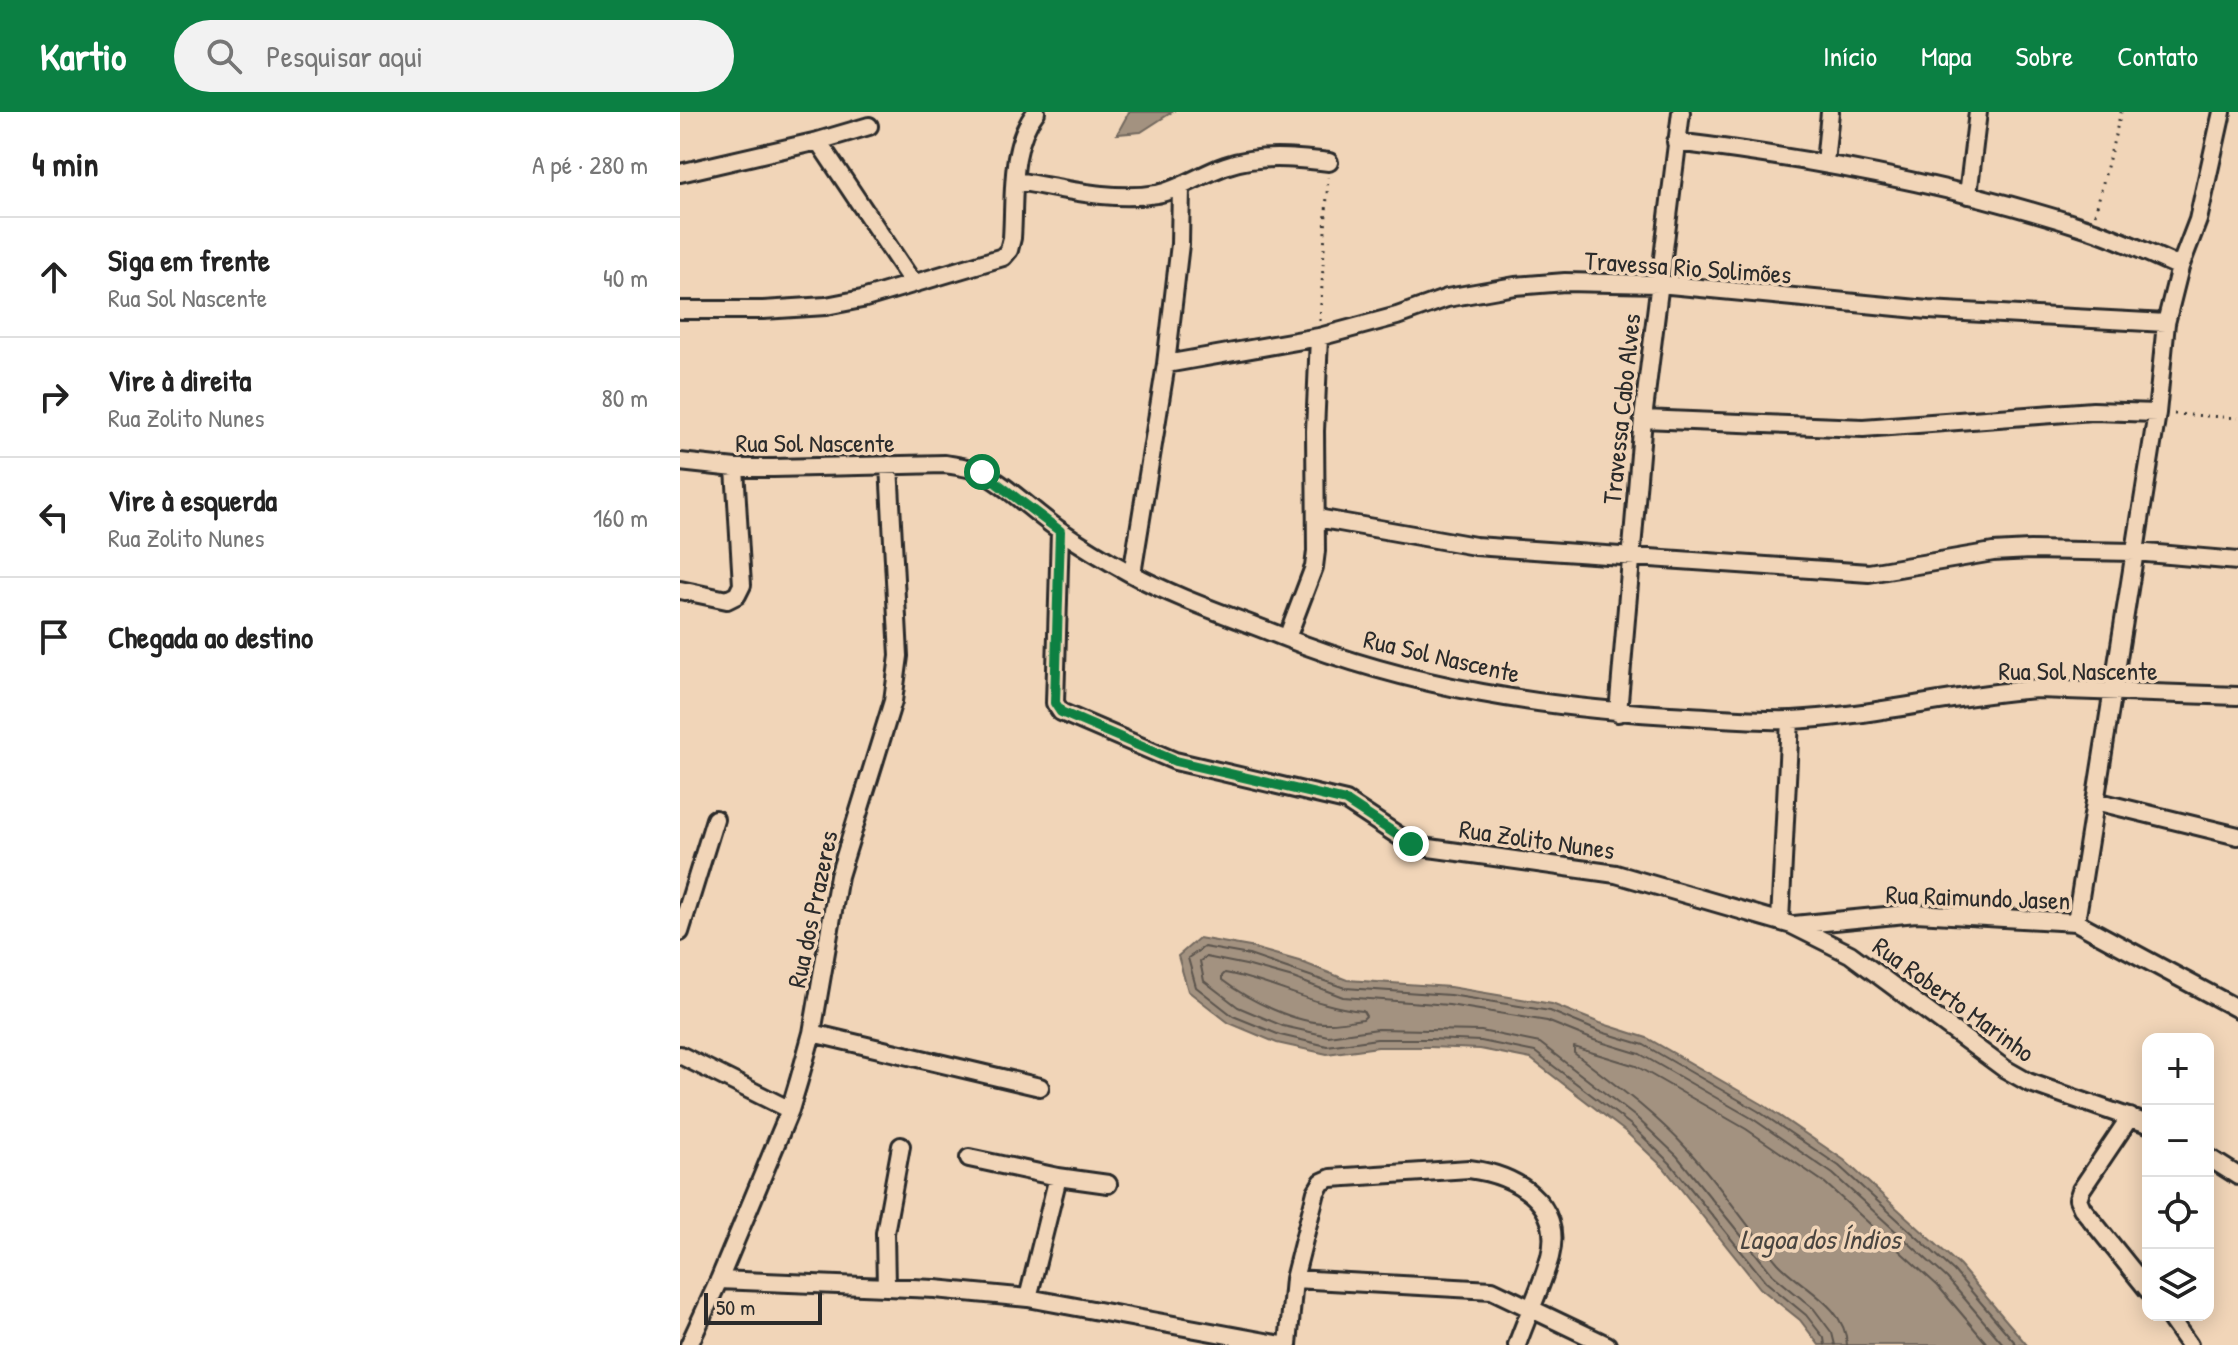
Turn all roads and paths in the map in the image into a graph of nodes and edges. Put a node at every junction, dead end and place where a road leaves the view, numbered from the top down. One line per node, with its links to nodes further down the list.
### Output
1 (1036, 112): 13 (street)
2 (1681, 112): 9 (street, Travessa Cabo Alves)
3 (1830, 112): 11 (street)
4 (1978, 112): 15 (street)
5 (2121, 112): 16 (path)
6 (2222, 112): 17 (street)
7 (869, 126): 8 (street)
8 (818, 141): 12 (street); 18 (street)
9 (1676, 142): 11 (street); 19 (street, Travessa Cabo Alves)
10 (1329, 162): 14 (street); 22 (path)
11 (1825, 163): 15 (street)
12 (680, 173)
13 (1016, 181): 14 (street); 18 (street)
14 (1181, 186): 23 (street)
15 (1968, 195): 16 (street)
16 (2091, 229): 17 (street)
17 (2180, 267): 21 (street)
18 (913, 283): 20 (street)
19 (1659, 284): 21 (street, Travessa Rio Solimões); 22 (street, Travessa Rio Solimões); 26 (street, Travessa Cabo Alves)
20 (680, 310)
21 (2166, 323): 24 (street)
22 (1319, 337): 23 (street, Travessa Rio Solimões); 30 (street)
23 (1166, 364): 35 (street)
24 (2157, 413): 25 (path); 26 (street); 32 (street)
25 (2238, 418)
26 (1643, 419): 33 (street, Travessa Cabo Alves)
27 (680, 462): 29 (street, Rua Sol Nascente)
28 (889, 465): 29 (street, Rua Sol Nascente); 31 (street, Rua Sol Nascente); 50 (street, Rua dos Prazeres)
29 (735, 468): 36 (street)
30 (1317, 518): 33 (street); 37 (street)
31 (1060, 531): 35 (street, Rua Sol Nascente); 47 (street, Rua Zolito Nunes)
32 (2135, 552): 33 (street); 34 (street); 38 (street)
33 (1630, 558): 40 (street, Travessa Cabo Alves)
34 (2238, 561)
35 (1132, 574): 37 (street, Rua Sol Nascente)
36 (680, 590)
37 (1287, 638): 40 (street, Rua Sol Nascente)
38 (2112, 691): 39 (street, Rua Sol Nascente); 41 (street, Rua Sol Nascente); 42 (street)
39 (2238, 696)
40 (1618, 713): 41 (street, Rua Sol Nascente)
41 (1790, 720): 47 (street)
42 (2095, 801): 44 (street); 46 (street)
43 (715, 819): 45 (street)
44 (2238, 836)
45 (684, 905): 48 (street)
46 (2076, 922): 47 (street, Rua Raimundo Jasen); 49 (street, Rua Raimundo Jasen)
47 (1786, 923): 54 (street, Rua Roberto Marinho)
48 (680, 932)
49 (2238, 1009)
50 (812, 1033): 52 (street); 53 (street, Rua dos Prazeres)
51 (680, 1055): 53 (street)
52 (1040, 1087)
53 (790, 1110): 63 (street, Rua dos Prazeres)
54 (2130, 1117): 55 (street, Rua Roberto Marinho); 64 (street)
55 (2142, 1122)
56 (901, 1146): 65 (street)
57 (969, 1158): 60 (street)
58 (2214, 1161): 59 (street)
59 (2238, 1176)
60 (1058, 1177): 61 (street); 66 (street)
61 (1108, 1184)
62 (1294, 1279): 67 (street); 67 (street); 70 (street)
63 (719, 1280): 65 (street); 69 (street, Rua dos Prazeres)
64 (2142, 1283)
65 (886, 1287): 66 (street)
66 (1028, 1298): 70 (street)
67 (1530, 1307): 71 (street); 72 (street)
68 (2172, 1321): 73 (street)
69 (689, 1345)
70 (1285, 1345)
71 (1517, 1345)
72 (1607, 1345)
73 (2189, 1345)

